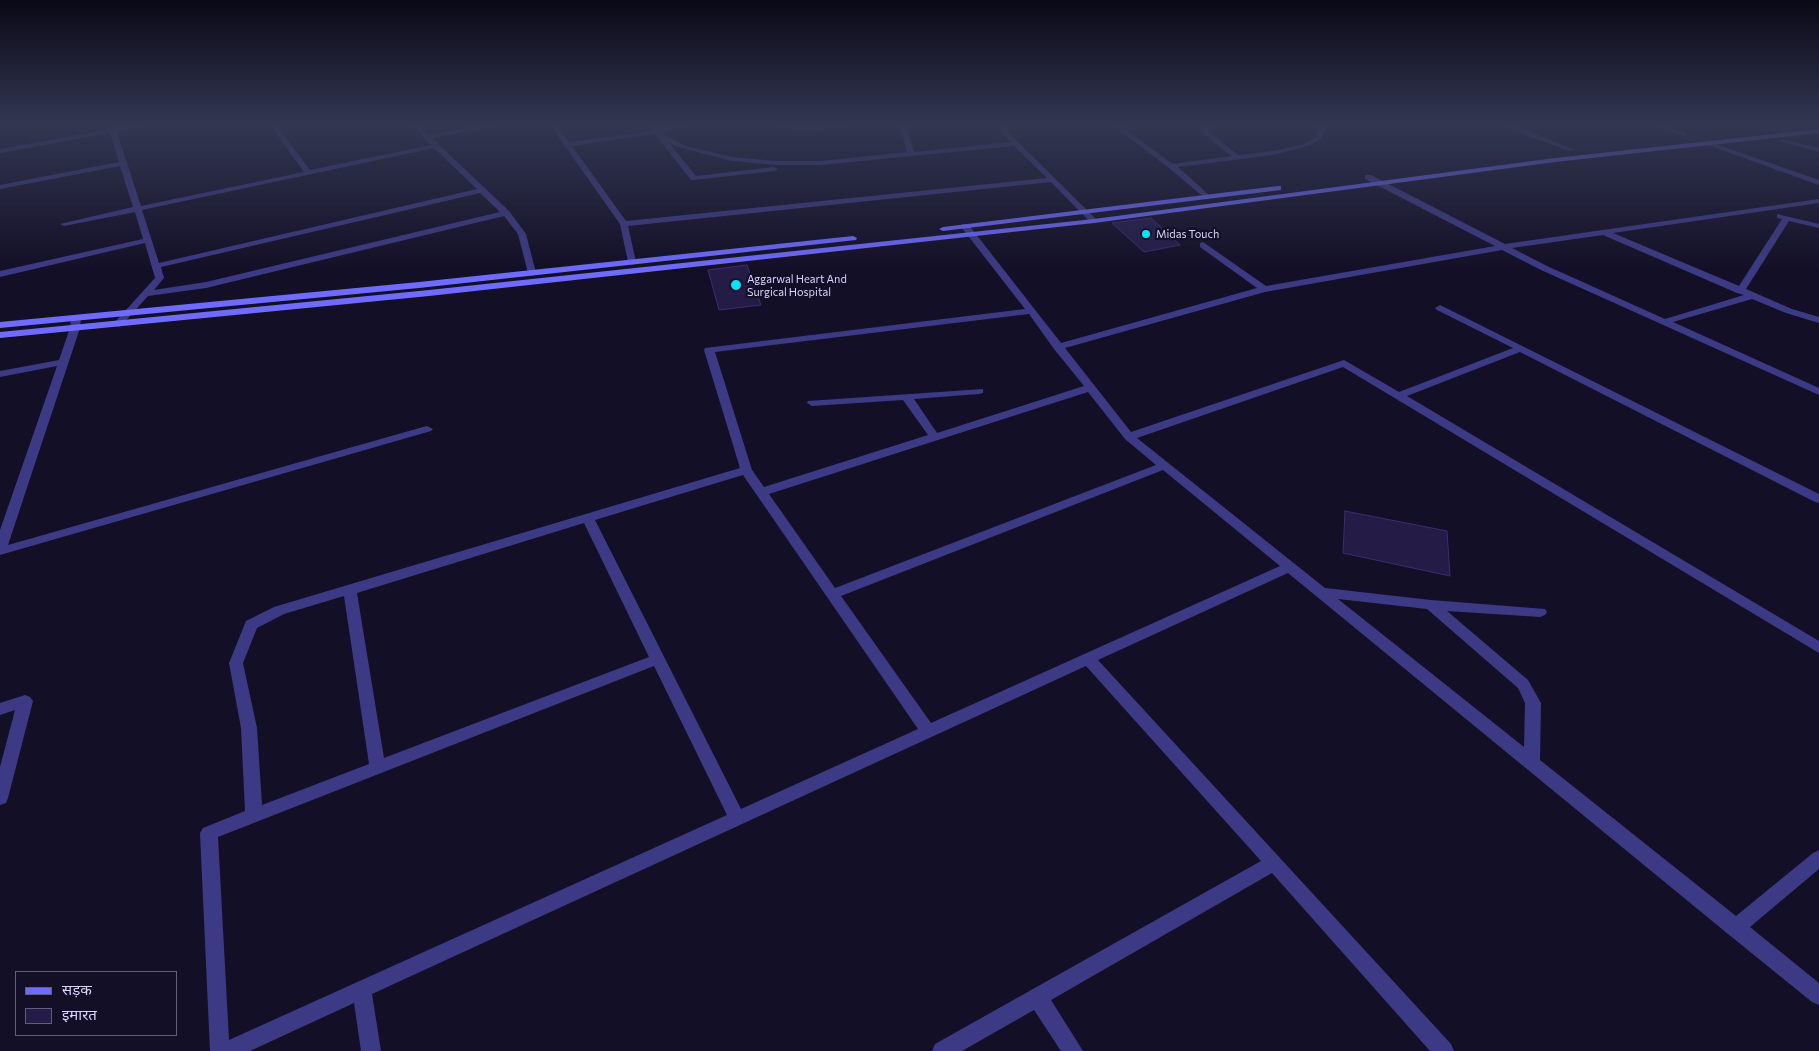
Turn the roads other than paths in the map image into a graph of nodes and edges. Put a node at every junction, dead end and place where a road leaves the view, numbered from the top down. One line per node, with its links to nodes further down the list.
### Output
1 (64, 174): 17 (street)
2 (127, 174): 22 (street)
3 (309, 174): 22 (street)
4 (465, 174): 18 (street)
5 (587, 174): 28 (street)
6 (691, 174): 7 (street)
7 (727, 174)
8 (1046, 174): 14 (street)
9 (1181, 174): 19 (street)
10 (1390, 174): 13 (main road)
11 (1453, 174): 16 (main road)
12 (1794, 174): 15 (street)
13 (1368, 177): 16 (street); 19 (main road)
14 (1052, 180): 23 (street); 28 (street)
15 (1819, 183)
16 (1380, 184): 26 (main road); 34 (street)
17 (0, 186)
18 (482, 190): 24 (street); 36 (street)
19 (1206, 197): 23 (main road)
20 (1819, 201): 21 (street)
21 (1761, 209): 25 (street); 31 (street)
22 (138, 210): 27 (street); 32 (street)
23 (1085, 211): 26 (street); 30 (main road)
24 (506, 213): 37 (street); 41 (street)
25 (1786, 218): 29 (street); 40 (street)
26 (1094, 220): 30 (main road)
27 (64, 224)
28 (624, 224): 35 (street)
29 (1819, 226)
30 (968, 230): 35 (main road); 44 (street); 49 (main road)
31 (1603, 232): 34 (street); 40 (street)
32 (148, 240): 36 (street); 38 (street)
33 (1203, 245): 39 (street)
34 (1504, 247): 39 (street); 47 (street)
35 (632, 262): 37 (main road)
36 (156, 266): 41 (street)
37 (532, 273): 45 (main road)
38 (0, 274)
39 (1264, 290): 52 (street)
40 (1740, 291): 42 (street)
41 (145, 294): 45 (street)
42 (1752, 296): 46 (street); 47 (street)
43 (1440, 308): 53 (street)
44 (1030, 311): 52 (street); 66 (street)
45 (128, 313): 48 (main road); 49 (street)
46 (1819, 320)
47 (1664, 322): 58 (street)
48 (75, 323): 49 (main road); 50 (main road); 51 (main road); 54 (street)
49 (118, 324)
50 (0, 325)
51 (0, 335)
52 (1057, 347): 56 (street)
53 (1520, 349): 60 (street); 68 (street)
54 (64, 362): 55 (street); 70 (street)
55 (0, 374)
56 (1090, 388): 63 (street); 64 (street)
57 (979, 392): 59 (street)
58 (1819, 392)
59 (907, 396): 61 (street); 63 (street)
60 (1398, 396): 64 (street); 77 (street)
61 (812, 404)
62 (427, 429): 70 (street)
63 (935, 437): 67 (street)
64 (1128, 438): 65 (street)
65 (1164, 466): 71 (street); 74 (street)
66 (746, 470): 67 (street); 69 (street)
67 (761, 492): 74 (street)
68 (1819, 500)
69 (588, 518): 72 (street); 79 (street)
70 (0, 550)
71 (1289, 567): 73 (street); 78 (street)
72 (350, 590): 83 (street); 85 (street)
73 (1320, 592): 75 (street); 82 (street)
74 (832, 594): 81 (street)
75 (1430, 605): 76 (street); 82 (street)
76 (1540, 612)
77 (1819, 648)
78 (1088, 659): 81 (street); 88 (street)
79 (658, 660): 83 (street); 86 (street)
80 (0, 709): 84 (street)
81 (928, 732): 86 (street)
82 (1532, 764): 89 (street)
83 (378, 768): 85 (street)
84 (0, 798)
85 (254, 816): 93 (street)
86 (737, 819): 90 (street)
87 (1819, 858): 89 (street)
88 (1274, 863): 92 (street); 98 (street)
89 (1734, 928): 91 (street)
90 (362, 989): 94 (street); 95 (street)
91 (1819, 995)
92 (1037, 997): 96 (street); 97 (street)
93 (220, 1051)
94 (227, 1051)
95 (371, 1051)
96 (942, 1051)
97 (1073, 1051)
98 (1444, 1051)

